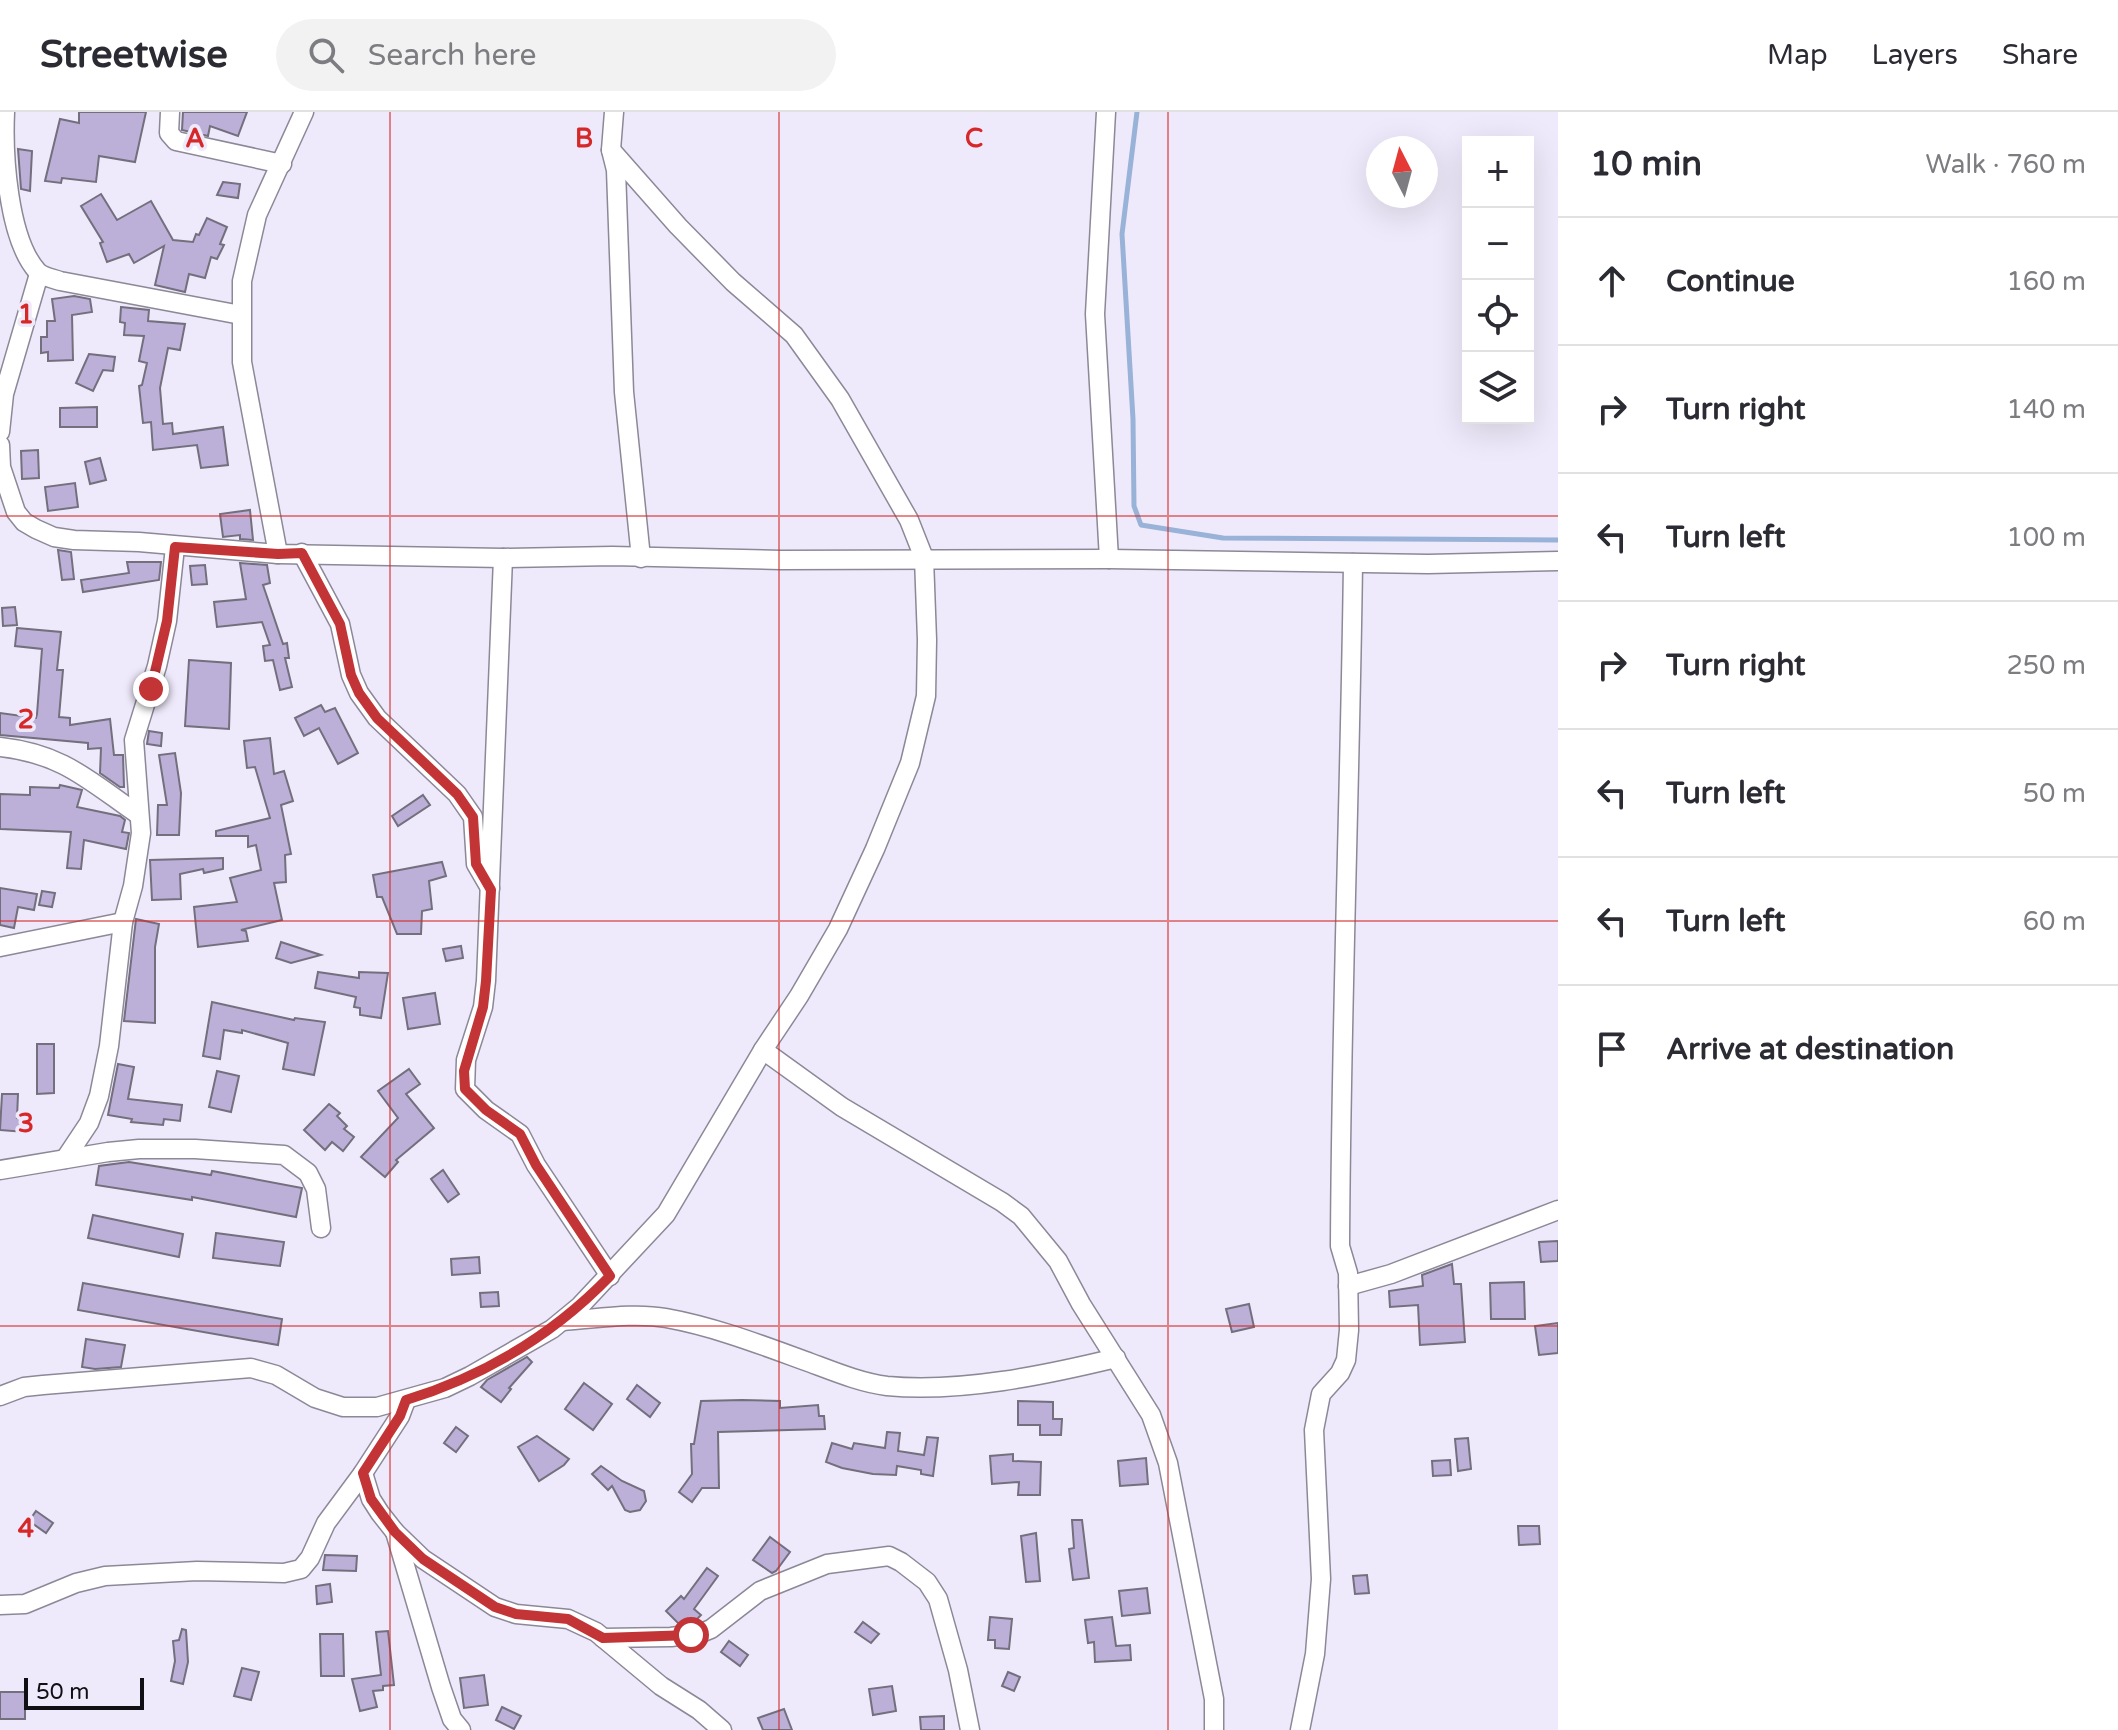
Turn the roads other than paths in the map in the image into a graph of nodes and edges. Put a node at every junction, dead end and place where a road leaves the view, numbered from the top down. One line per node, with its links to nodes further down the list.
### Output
1 (170, 112): 8 (street)
2 (304, 112): 8 (street)
3 (599, 112): 7 (street)
4 (614, 112): 7 (street)
5 (1106, 112): 21 (street)
6 (3, 118): 9 (street)
7 (613, 144): 19 (street); 20 (street)
8 (282, 164): 10 (street)
9 (39, 274): 10 (street); 11 (street)
10 (241, 315): 17 (street)
11 (9, 338): 12 (street)
12 (0, 432)
13 (0, 445): 14 (street)
14 (6, 504): 15 (street)
15 (175, 547): 17 (street); 25 (street)
16 (302, 553): 17 (street); 18 (street); 26 (street)
17 (278, 554)
18 (503, 558): 19 (street); 26 (street)
19 (641, 558): 20 (street)
20 (924, 558): 21 (street); 29 (street)
21 (1109, 559): 23 (street)
22 (1558, 561): 23 (street)
23 (1353, 563): 35 (street)
24 (0, 747): 25 (street)
25 (139, 815): 27 (street)
26 (491, 890): 34 (street)
27 (123, 922): 28 (street); 30 (street)
28 (0, 947)
29 (763, 1050): 34 (street); 37 (street)
30 (65, 1159): 31 (street); 33 (street)
31 (0, 1170)
32 (1558, 1210): 35 (street)
33 (321, 1228)
34 (610, 1276): 36 (street)
35 (1348, 1286): 48 (street)
36 (563, 1321): 37 (street); 39 (street)
37 (1116, 1358): 47 (street)
38 (0, 1396): 39 (street)
39 (406, 1400): 40 (street)
40 (363, 1473): 41 (street); 42 (street)
41 (395, 1532): 43 (street); 44 (street)
42 (0, 1605)
43 (603, 1638): 45 (street); 46 (street)
44 (461, 1730)
45 (722, 1730)
46 (970, 1730)
47 (1214, 1730)
48 (1300, 1730)

